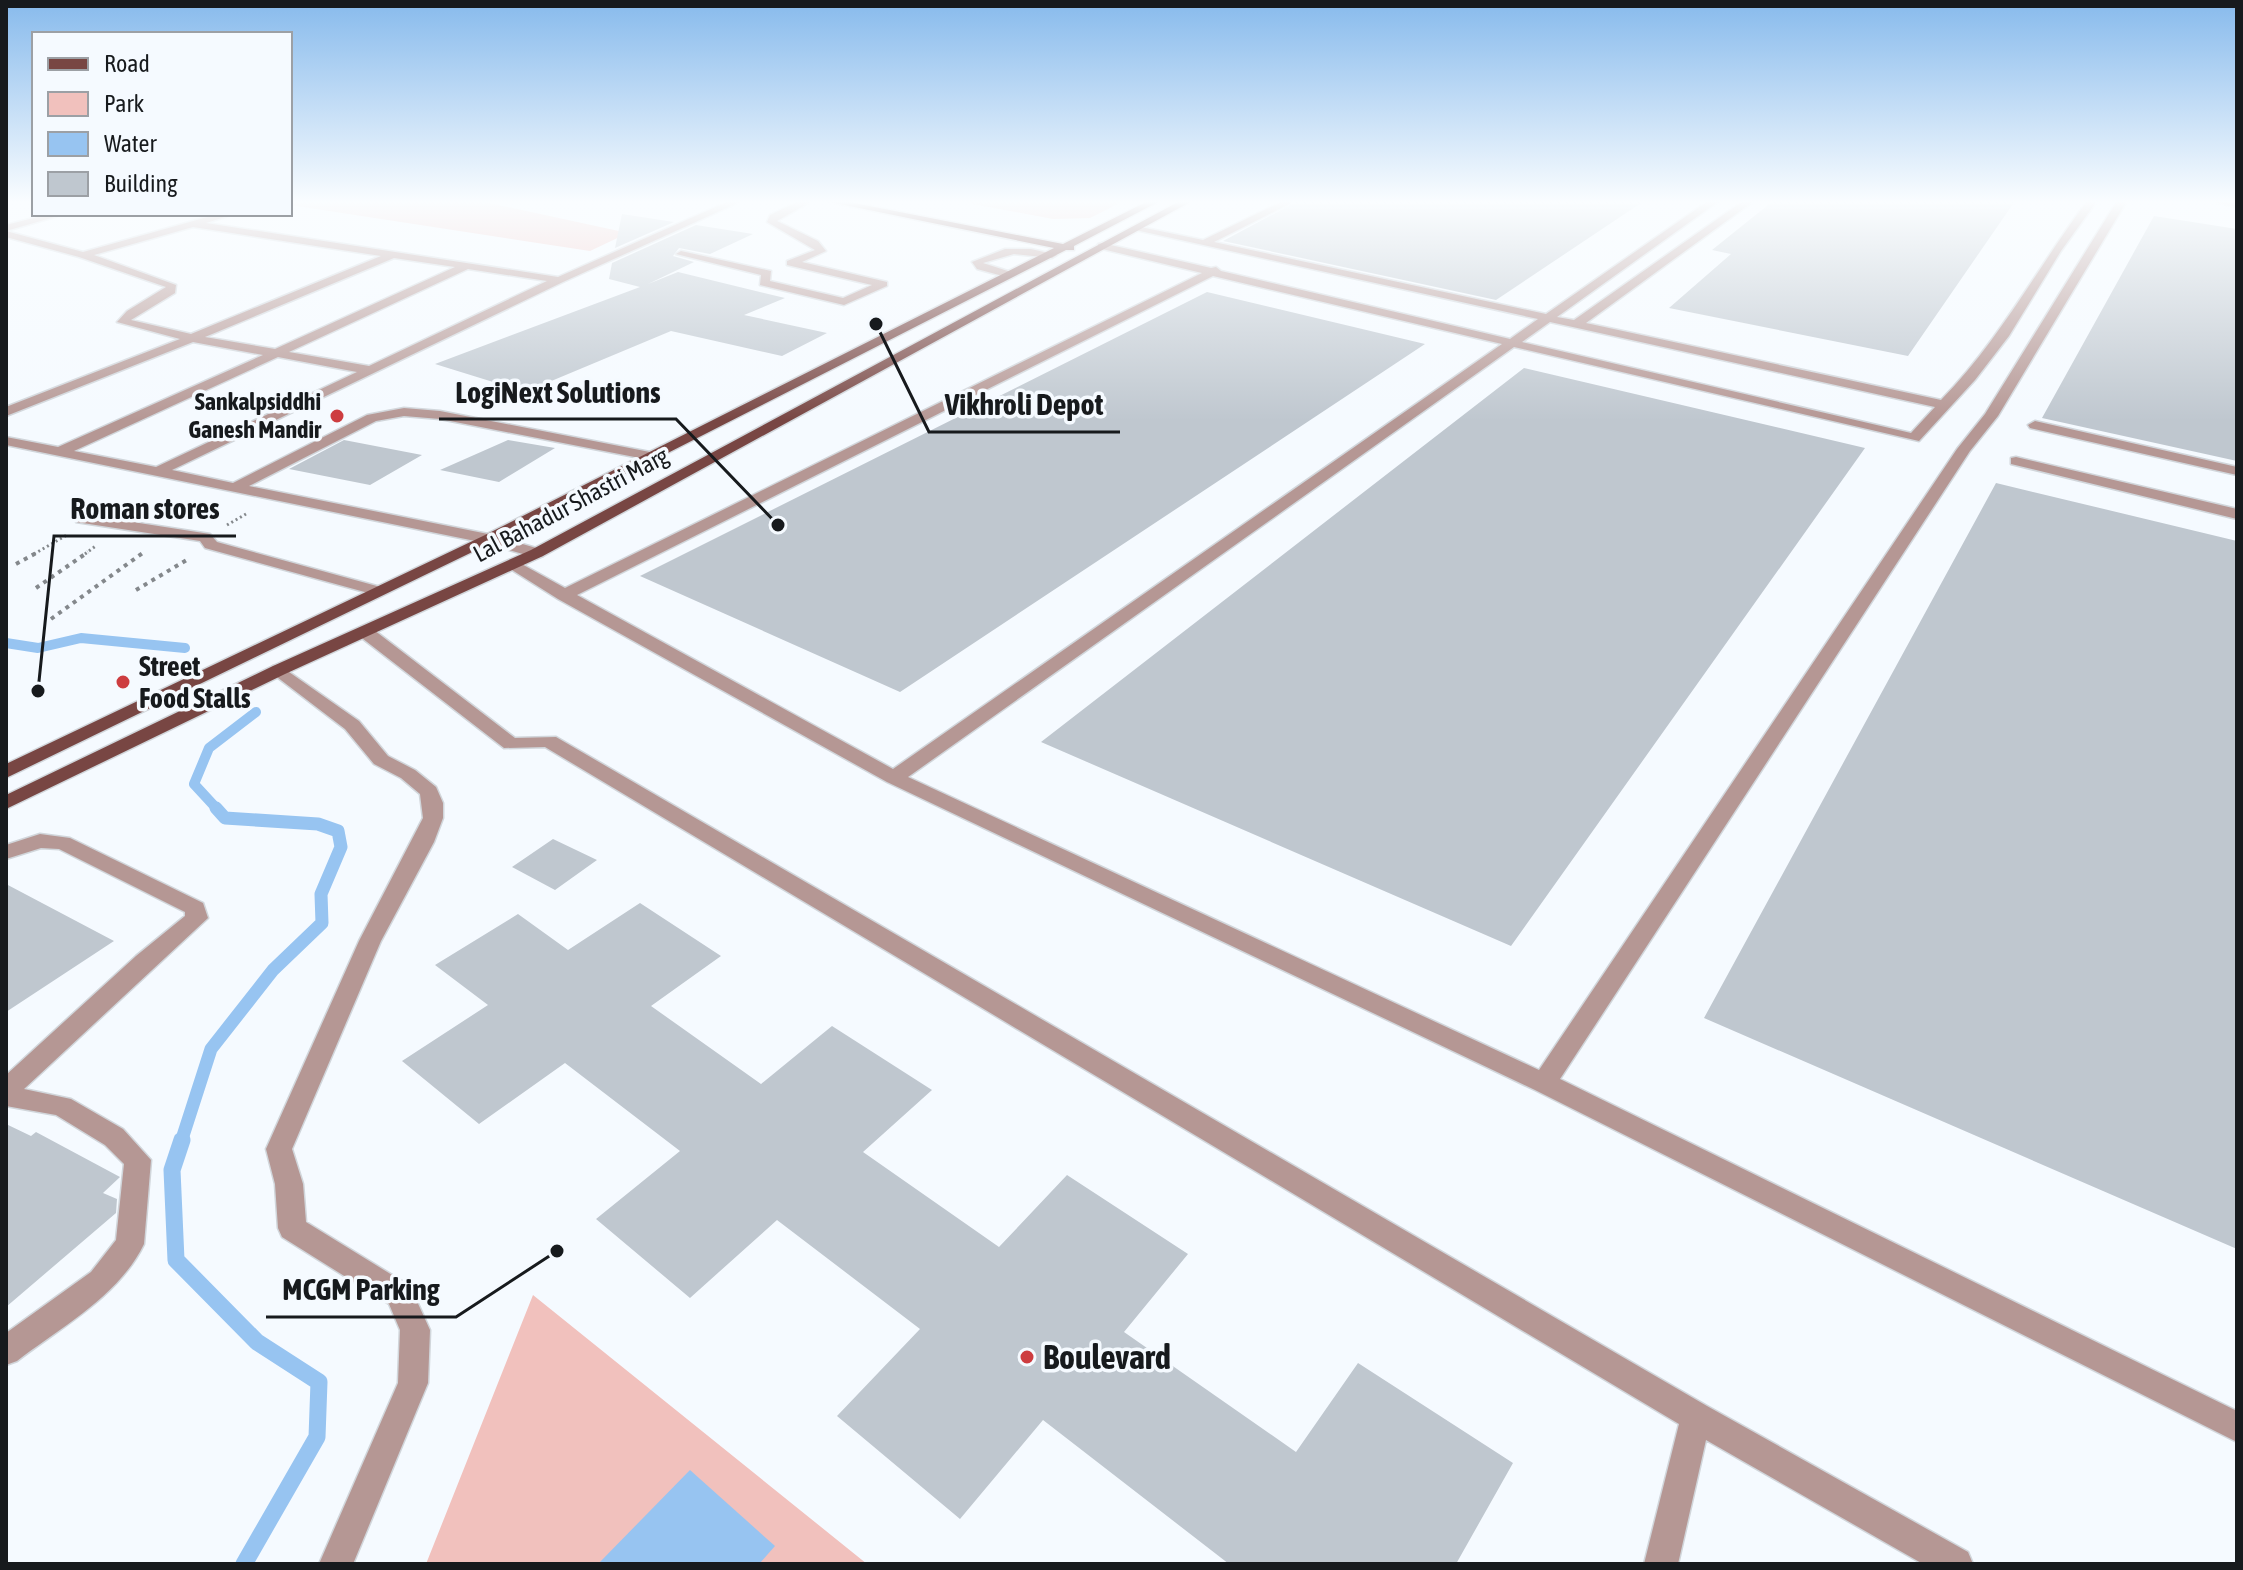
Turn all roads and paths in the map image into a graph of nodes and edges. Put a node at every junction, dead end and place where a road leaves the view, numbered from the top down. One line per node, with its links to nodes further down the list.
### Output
1 (140, 274): 21 (street)
2 (346, 274): 21 (street)
3 (449, 274): 24 (street)
4 (521, 274): 17 (street)
5 (572, 274): 17 (street)
6 (767, 274): 7 (street)
7 (841, 274)
8 (1050, 274): 22 (main road, Lal Bahadur Shastri Marg)
9 (1207, 274): 48 (street)
10 (1222, 274): 23 (street)
11 (1356, 274): 18 (street)
12 (1610, 274): 18 (street)
13 (1647, 274): 19 (street)
14 (2041, 274): 26 (street)
15 (2077, 274): 56 (street)
16 (1010, 275): 20 (main road, Lal Bahadur Shastri Marg)
17 (559, 280): 25 (street)
18 (1547, 319): 19 (street); 23 (street)
19 (1577, 324): 26 (street)
20 (889, 334): 22 (main road); 31 (main road, Lal Bahadur Shastri Marg)
21 (192, 338): 24 (street); 27 (street)
22 (926, 342): 43 (main road, Lal Bahadur Shastri Marg)
23 (1514, 342): 26 (street); 53 (street)
24 (277, 353): 25 (street); 30 (street)
25 (369, 370): 33 (street)
26 (1944, 405)
27 (6, 412)
28 (2035, 425): 34 (street)
29 (6, 441): 30 (street)
30 (60, 452): 33 (street)
31 (650, 456): 35 (street); 41 (main road, Lal Bahadur Shastri Marg)
32 (2016, 461): 37 (street)
33 (159, 471): 35 (street)
34 (2237, 471)
35 (234, 488): 36 (street)
36 (279, 496): 41 (street); 42 (path)
37 (2237, 514)
38 (81, 519): 39 (street)
39 (127, 524): 40 (street); 45 (path)
40 (172, 532): 42 (street); 49 (path)
41 (488, 539): 43 (street); 47 (main road, Lal Bahadur Shastri Marg)
42 (208, 541): 46 (path); 47 (street)
43 (537, 553): 44 (main road, Lal Bahadur Shastri Marg)
44 (512, 565): 48 (street); 50 (main road, Lal Bahadur Shastri Marg)
45 (36, 588)
46 (136, 590)
47 (378, 591): 52 (main road, Lal Bahadur Shastri Marg)
48 (564, 595): 53 (street)
49 (51, 619)
50 (364, 631): 51 (main road, Lal Bahadur Shastri Marg); 59 (street)
51 (279, 670): 54 (main road, Lal Bahadur Shastri Marg); 61 (street)
52 (9, 767)
53 (894, 778): 56 (street)
54 (6, 803)
55 (6, 852): 57 (street)
56 (1544, 1083): 60 (street)
57 (6, 1093): 58 (street)
58 (6, 1351)
59 (1696, 1417): 62 (street); 63 (street)
60 (2237, 1427)
61 (336, 1564)
62 (1661, 1564)
63 (1956, 1564)

